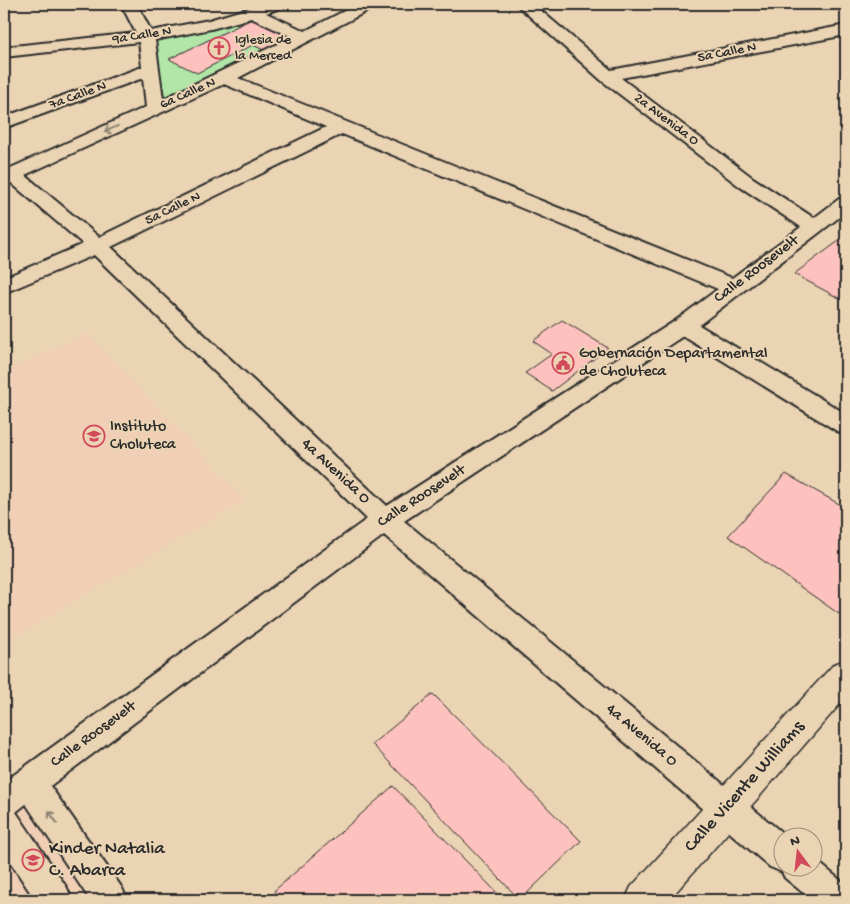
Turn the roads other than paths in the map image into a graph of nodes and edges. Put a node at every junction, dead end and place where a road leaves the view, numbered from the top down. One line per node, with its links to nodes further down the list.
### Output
1 (129, 4): 8 (street)
2 (278, 4): 5 (street, 9a Calle N)
3 (370, 4): 7 (street, 6a Calle N)
4 (524, 4): 11 (street, 2a Avenida O)
5 (253, 13): 7 (street); 8 (street, 9a Calle N)
6 (846, 30): 11 (street, 5a Calle N)
7 (303, 36): 12 (street, 6a Calle N)
8 (147, 38): 9 (street, 9a Calle N); 10 (street)
9 (4, 52)
10 (152, 69): 13 (street); 14 (street, 7a Calle N)
11 (607, 76): 18 (street, 2a Avenida O)
12 (224, 78): 13 (street, 6a Calle N); 15 (street)
13 (155, 108): 16 (street, 6a Calle N, one-way to 16)
14 (4, 123)
15 (341, 127): 19 (street, 5a Calle N); 21 (street)
16 (8, 176): 19 (street, 4a Avenida O)
17 (846, 203): 18 (street, Calle Roosevelt)
18 (815, 227): 21 (street, Calle Roosevelt)
19 (97, 246): 20 (street, 5a Calle N); 24 (street, 4a Avenida O)
20 (4, 286)
21 (734, 287): 22 (street, Calle Roosevelt)
22 (683, 326): 23 (street); 24 (street, Calle Roosevelt)
23 (846, 425)
24 (385, 520): 26 (street, Calle Roosevelt); 27 (street, 4a Avenida O)
25 (846, 674): 27 (main road, Calle Vicente Williams)
26 (16, 792): 32 (street, one-way to 26)
27 (727, 809): 29 (street, 4a Avenida O); 33 (main road, Calle Vicente Williams)
28 (4, 823): 31 (street)
29 (772, 847)
30 (809, 876): 34 (street)
31 (55, 900)
32 (110, 900)
33 (644, 900)
34 (838, 900)

